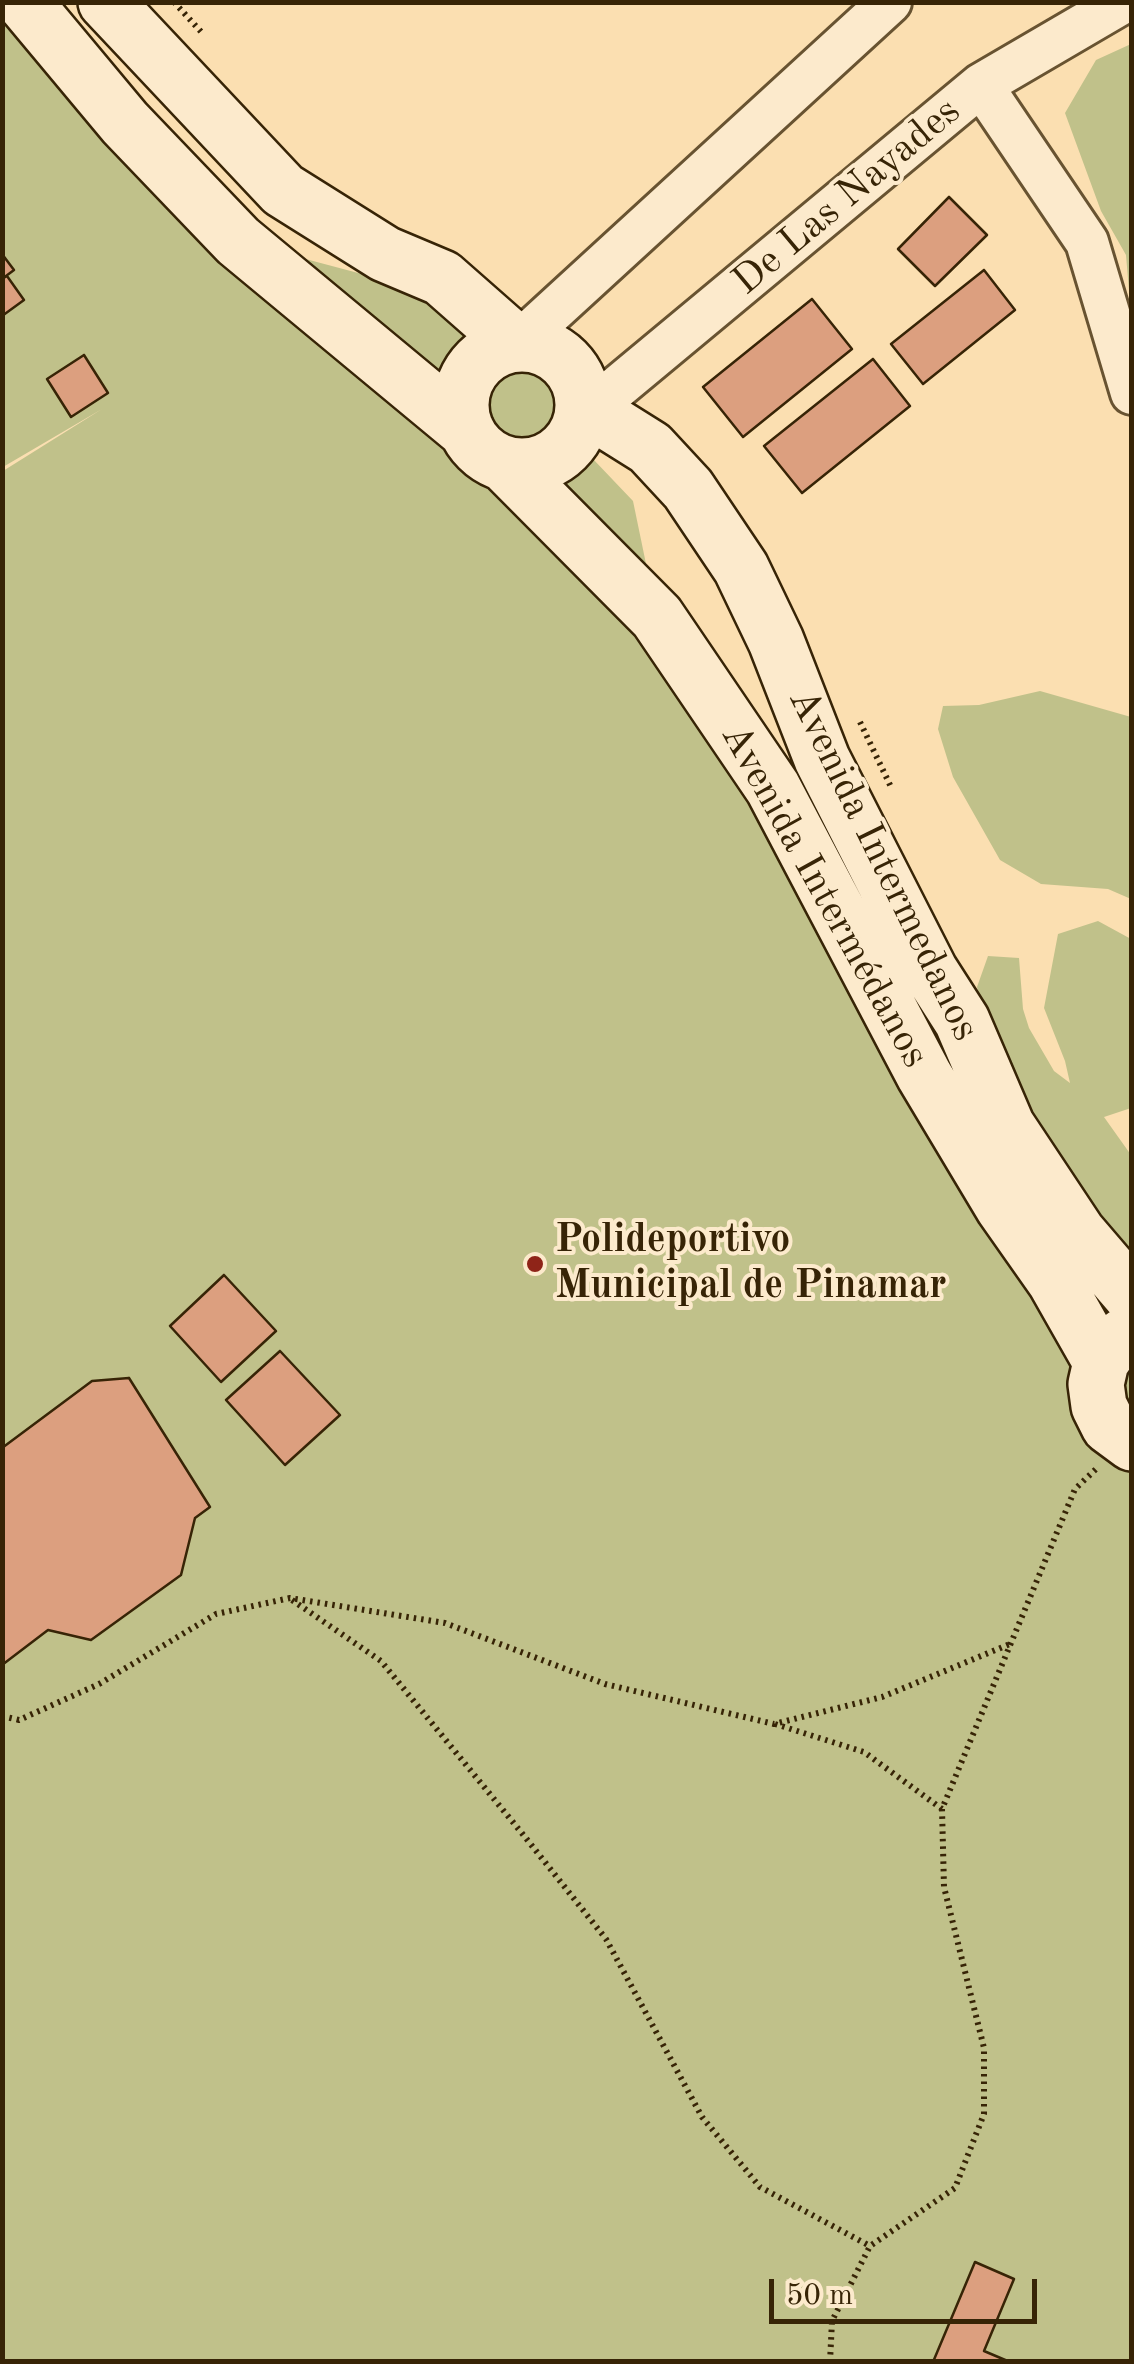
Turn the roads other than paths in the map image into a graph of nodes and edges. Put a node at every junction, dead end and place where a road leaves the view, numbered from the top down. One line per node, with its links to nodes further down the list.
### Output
1 (24, 2): 9 (main road, Avenida Intermédanos)
2 (106, 2): 6 (main road)
3 (890, 2): 6 (street)
4 (1123, 2): 5 (street, De Las Nayades)
5 (981, 85): 7 (street); 8 (street, De Las Nayades)
6 (517, 344): 8 (main road); 9 (main road)
7 (1132, 394)
8 (583, 406): 9 (main road); 10 (main road, Avenida Intermedanos)
9 (486, 447): 11 (main road, Avenida Intermédanos)
10 (1132, 1296)
11 (1116, 1346): 12 (main road)
12 (1129, 1442)

